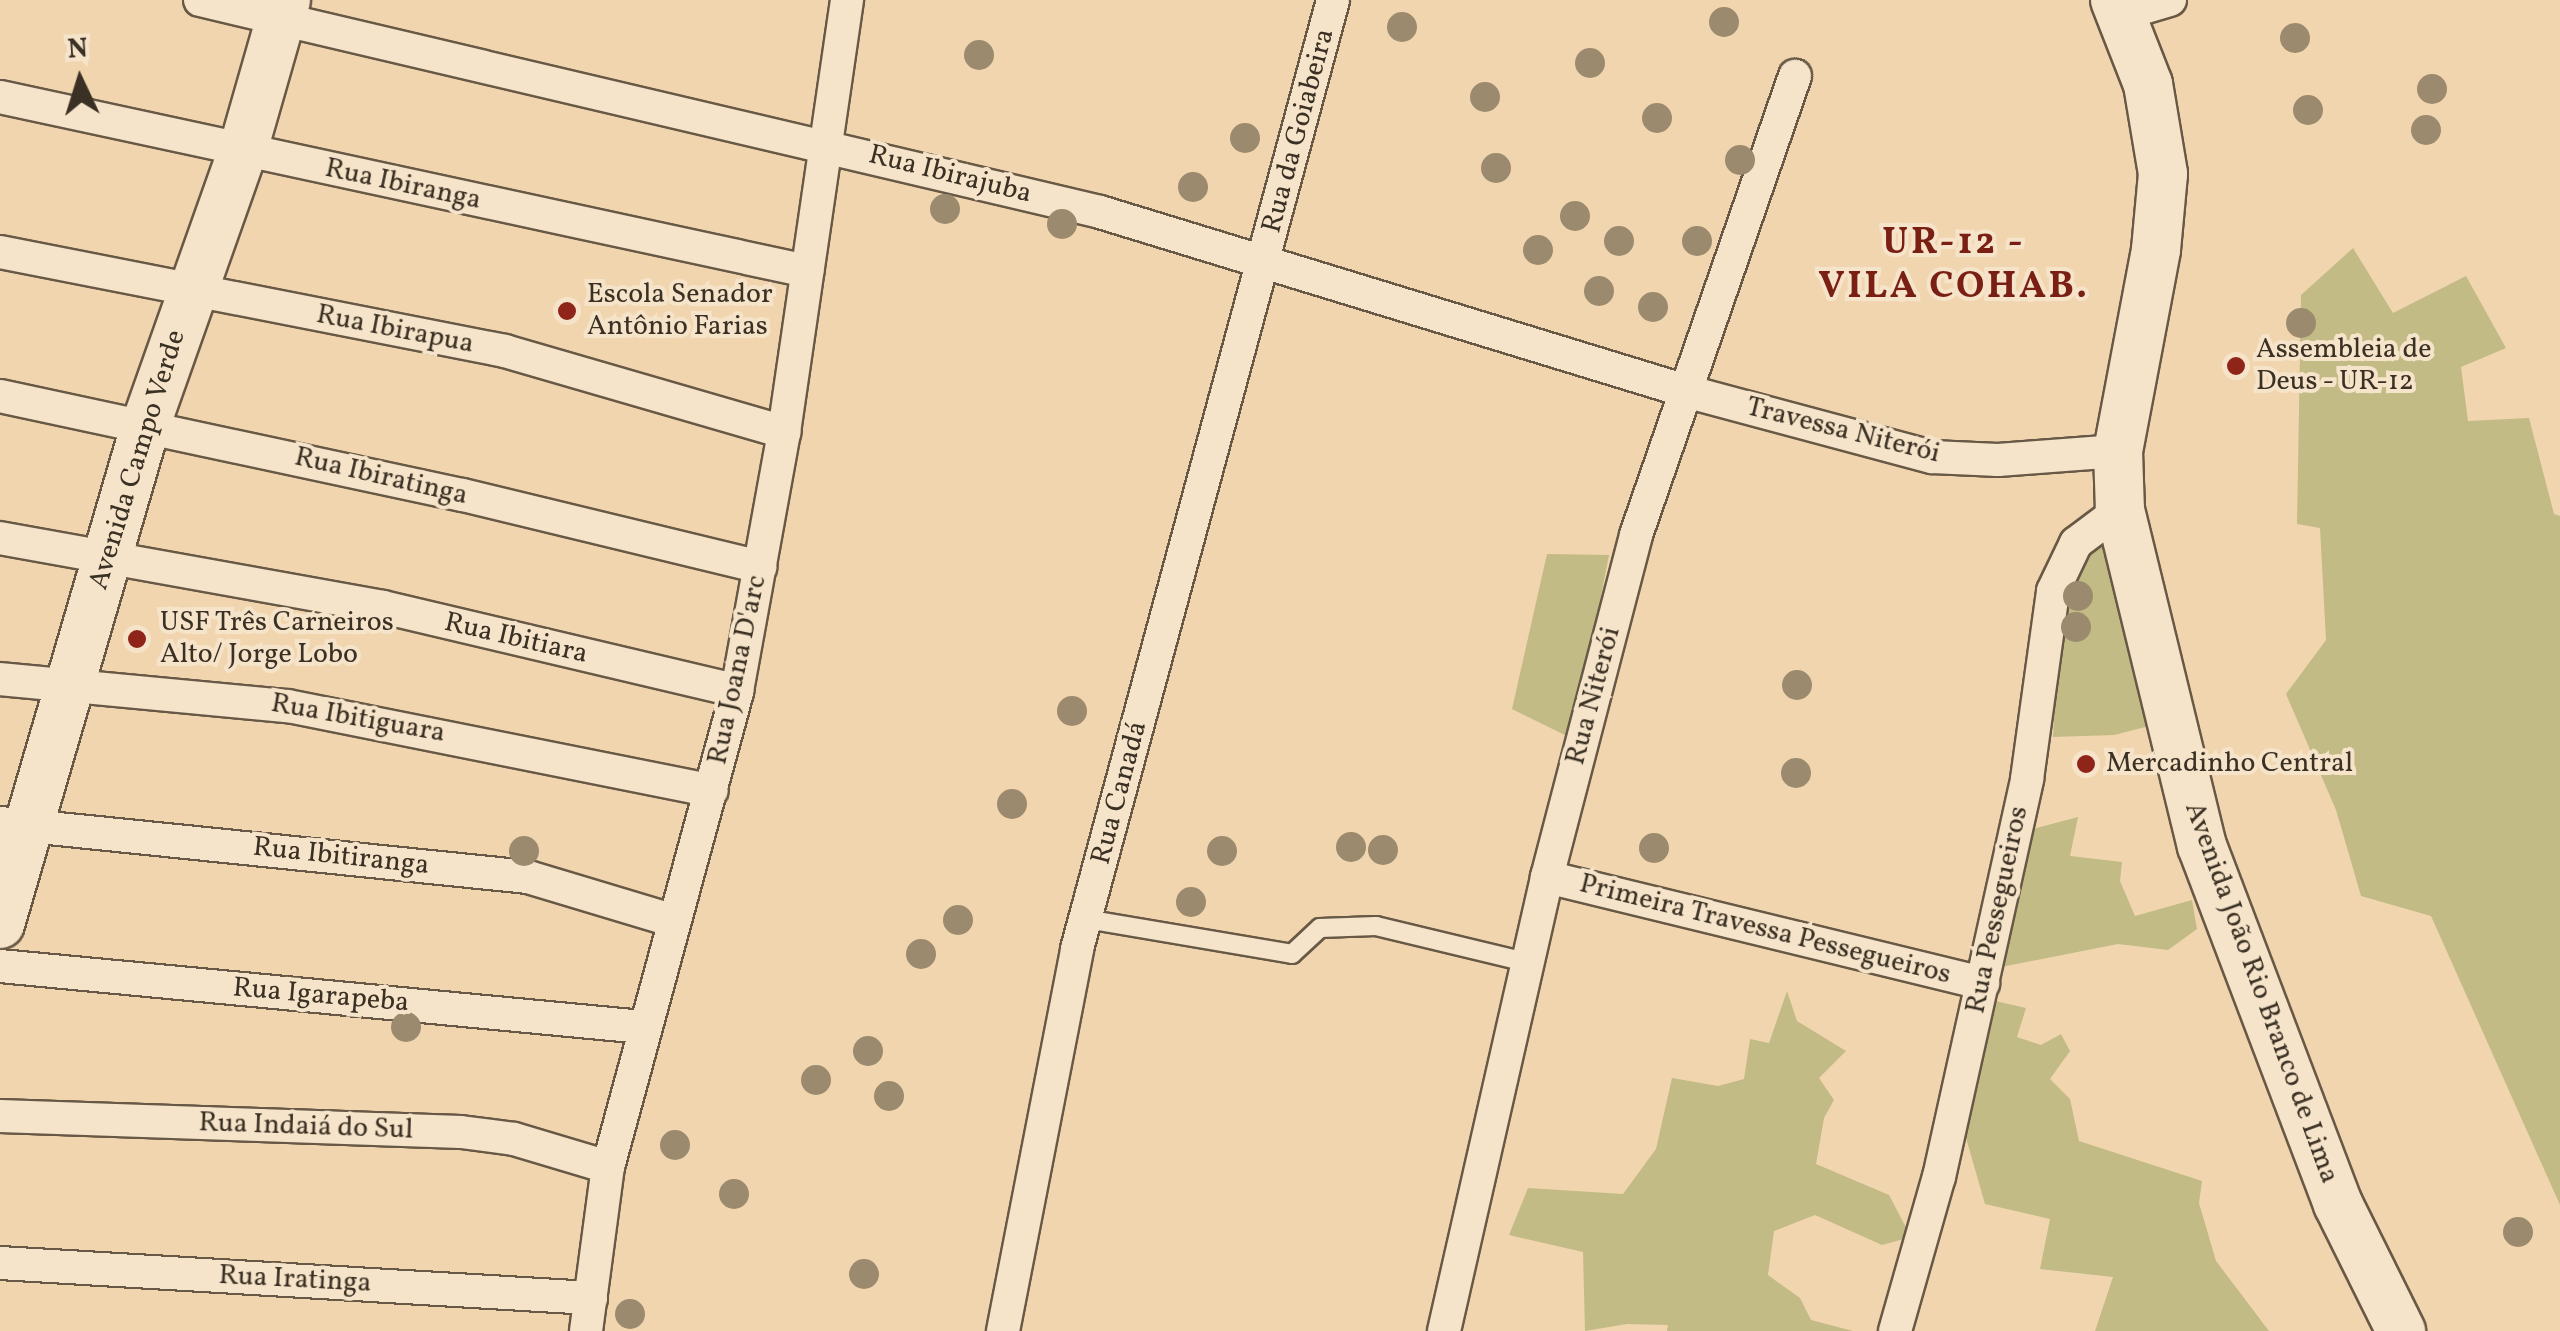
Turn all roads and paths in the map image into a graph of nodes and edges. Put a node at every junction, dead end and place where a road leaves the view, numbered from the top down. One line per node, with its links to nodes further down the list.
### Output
1 (200, 0): 6 (street, Rua Ibirajuba)
2 (847, 0): 9 (street, Rua Joana D'arc)
3 (1333, 0): 12 (street, Rua da Goiabeira)
4 (2170, 0): 5 (street)
5 (2119, 7): 19 (main road, Avenida João Rio Branco de Lima)
6 (283, 9): 9 (street, Rua Ibirajuba); 10 (main road, Avenida Campo Verde)
7 (1796, 76): 15 (street, Rua Niterói)
8 (0, 96): 10 (street, Rua Ibiranga)
9 (828, 144): 12 (street, Rua Ibirajuba); 13 (street, Rua Joana D'arc)
10 (243, 150): 13 (street, Rua Ibiranga); 14 (main road, Avenida Campo Verde)
11 (0, 252): 14 (street, Rua Ibirapua)
12 (1264, 262): 15 (street, Rua Ibirajuba); 30 (street, Rua Canadá)
13 (807, 271): 18 (street, Rua Joana D'arc)
14 (192, 292): 17 (main road, Avenida Campo Verde); 18 (street, Rua Ibirapua)
15 (1689, 392): 19 (street, Travessa Niterói); 29 (street, Rua Niterói)
16 (0, 396): 17 (street, Rua Ibiratinga)
17 (146, 424): 22 (main road, Avenida Campo Verde); 23 (street, Rua Ibiratinga)
18 (784, 432): 23 (street, Rua Joana D'arc)
19 (2118, 451): 20 (main road, Avenida João Rio Branco de Lima)
20 (2120, 510): 35 (street, Rua Pessegueiros); 44 (main road, Avenida João Rio Branco de Lima)
21 (0, 538): 22 (street, Rua Ibitiara)
22 (106, 555): 25 (main road, Avenida Campo Verde); 26 (street, Rua Ibitiara)
23 (760, 567): 26 (street, Rua Joana D'arc)
24 (0, 679): 25 (street, Rua Ibitiguara)
25 (72, 684): 27 (street, Rua Ibitiguara); 28 (main road, Avenida Campo Verde)
26 (737, 692): 27 (street, Rua Joana D'arc)
27 (712, 791): 31 (street, Rua Joana D'arc)
28 (14, 824): 31 (street, Rua Ibitiranga); 32 (main road, Avenida Campo Verde)
29 (1546, 878): 33 (street, Rua Niterói); 35 (street, Primeira Travessa Pessegueiros)
30 (1086, 919): 33 (lane); 41 (street, Rua Canadá)
31 (675, 921): 36 (street, Rua Joana D'arc)
32 (0, 924)
33 (1526, 962): 42 (street, Rua Niterói)
34 (0, 966): 36 (street, Rua Igarapeba)
35 (1983, 983): 43 (street, Rua Pessegueiros)
36 (643, 1027): 38 (street, Rua Joana D'arc)
37 (0, 1116): 38 (street, Rua Indaiá do Sul)
38 (608, 1167): 40 (street, Rua Joana D'arc)
39 (0, 1263): 40 (street, Rua Iratinga)
40 (591, 1322)
41 (1003, 1331)
42 (1444, 1331)
43 (1895, 1331)
44 (2401, 1331)

